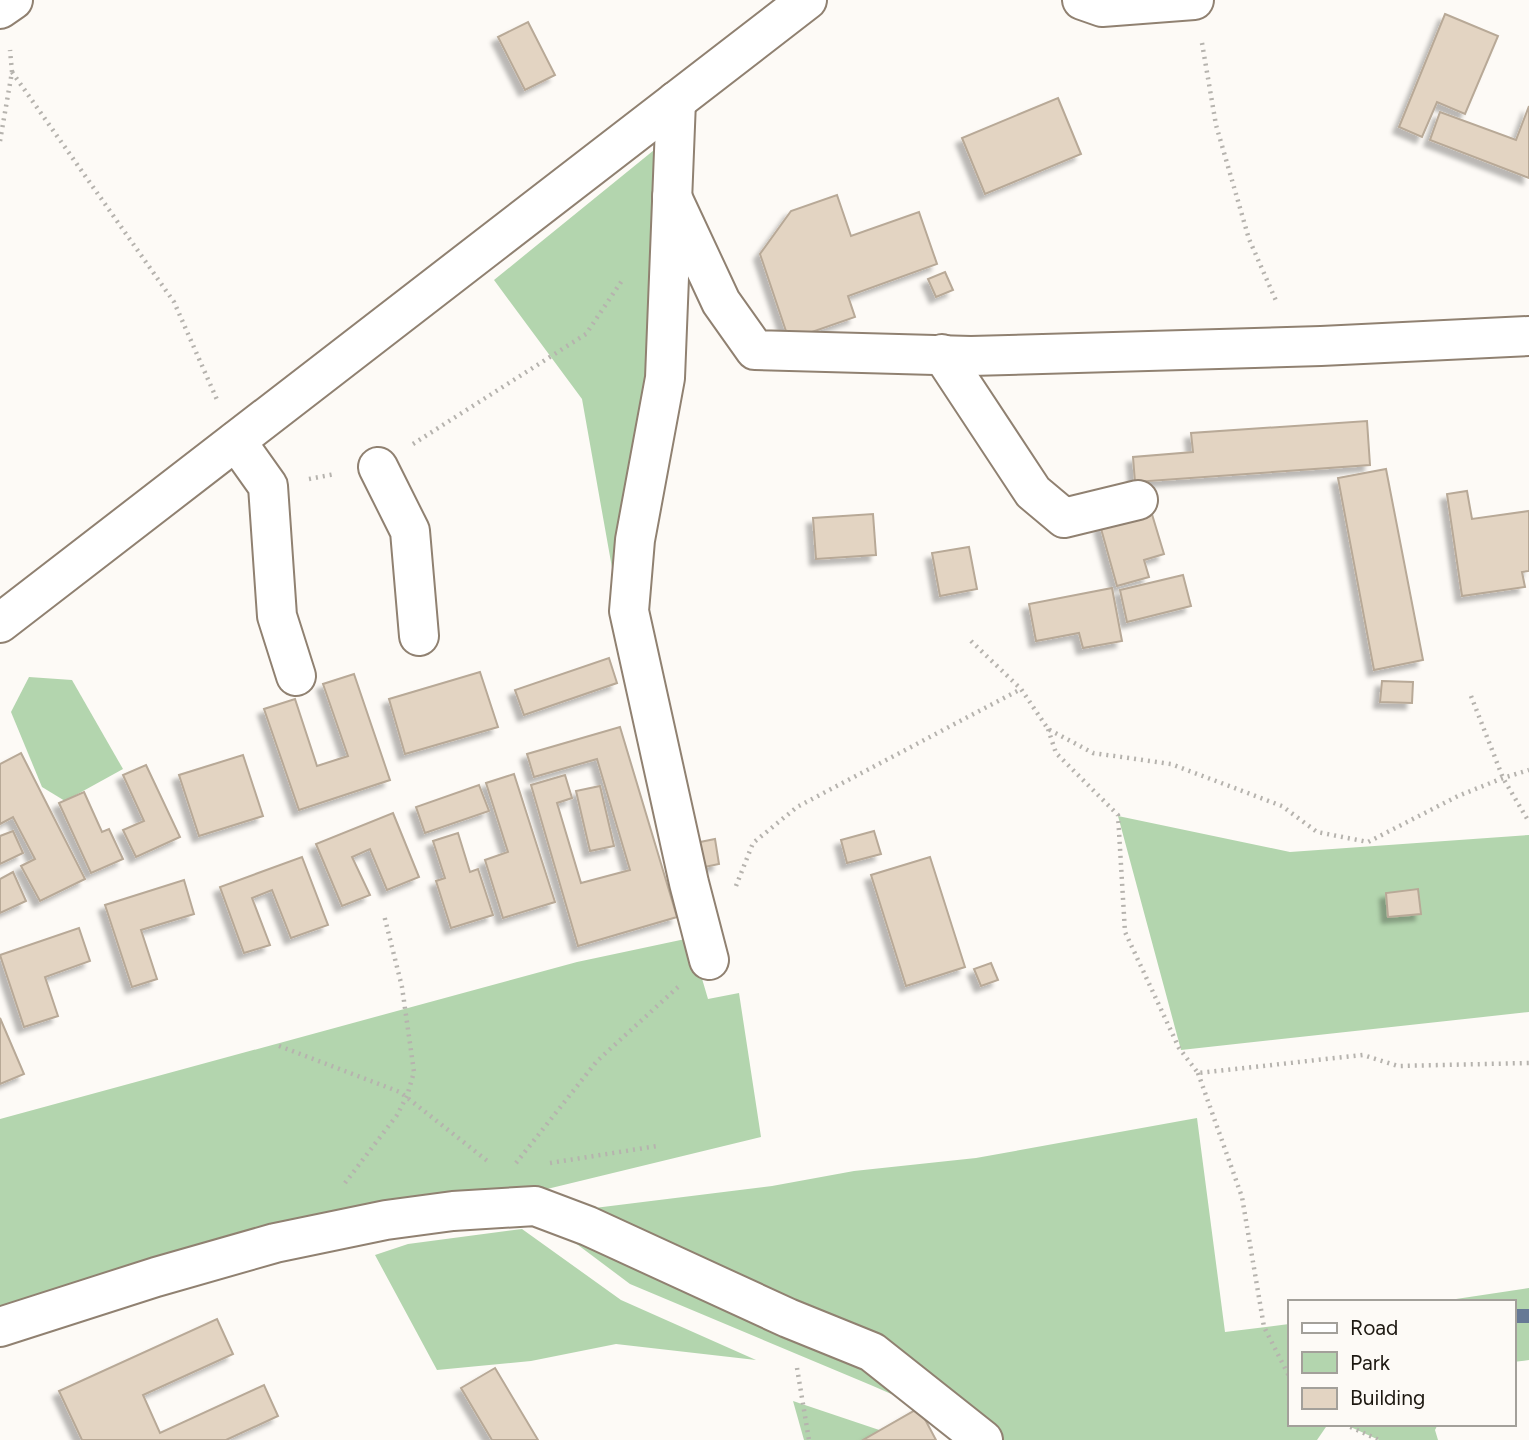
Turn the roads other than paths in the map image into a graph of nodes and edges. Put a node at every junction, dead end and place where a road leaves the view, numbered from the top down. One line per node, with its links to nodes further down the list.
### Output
1 (807, 0): 4 (street)
2 (1082, 0): 3 (street)
3 (1194, 0)
4 (676, 101): 5 (street); 8 (street)
5 (672, 197): 7 (street); 14 (street)
6 (1529, 336): 7 (street)
7 (942, 354): 10 (street)
8 (236, 441): 11 (street); 13 (street)
9 (378, 467): 12 (street)
10 (1138, 500)
11 (0, 623)
12 (419, 636)
13 (296, 676)
14 (709, 960)
15 (0, 1327): 16 (street)
16 (983, 1440)

